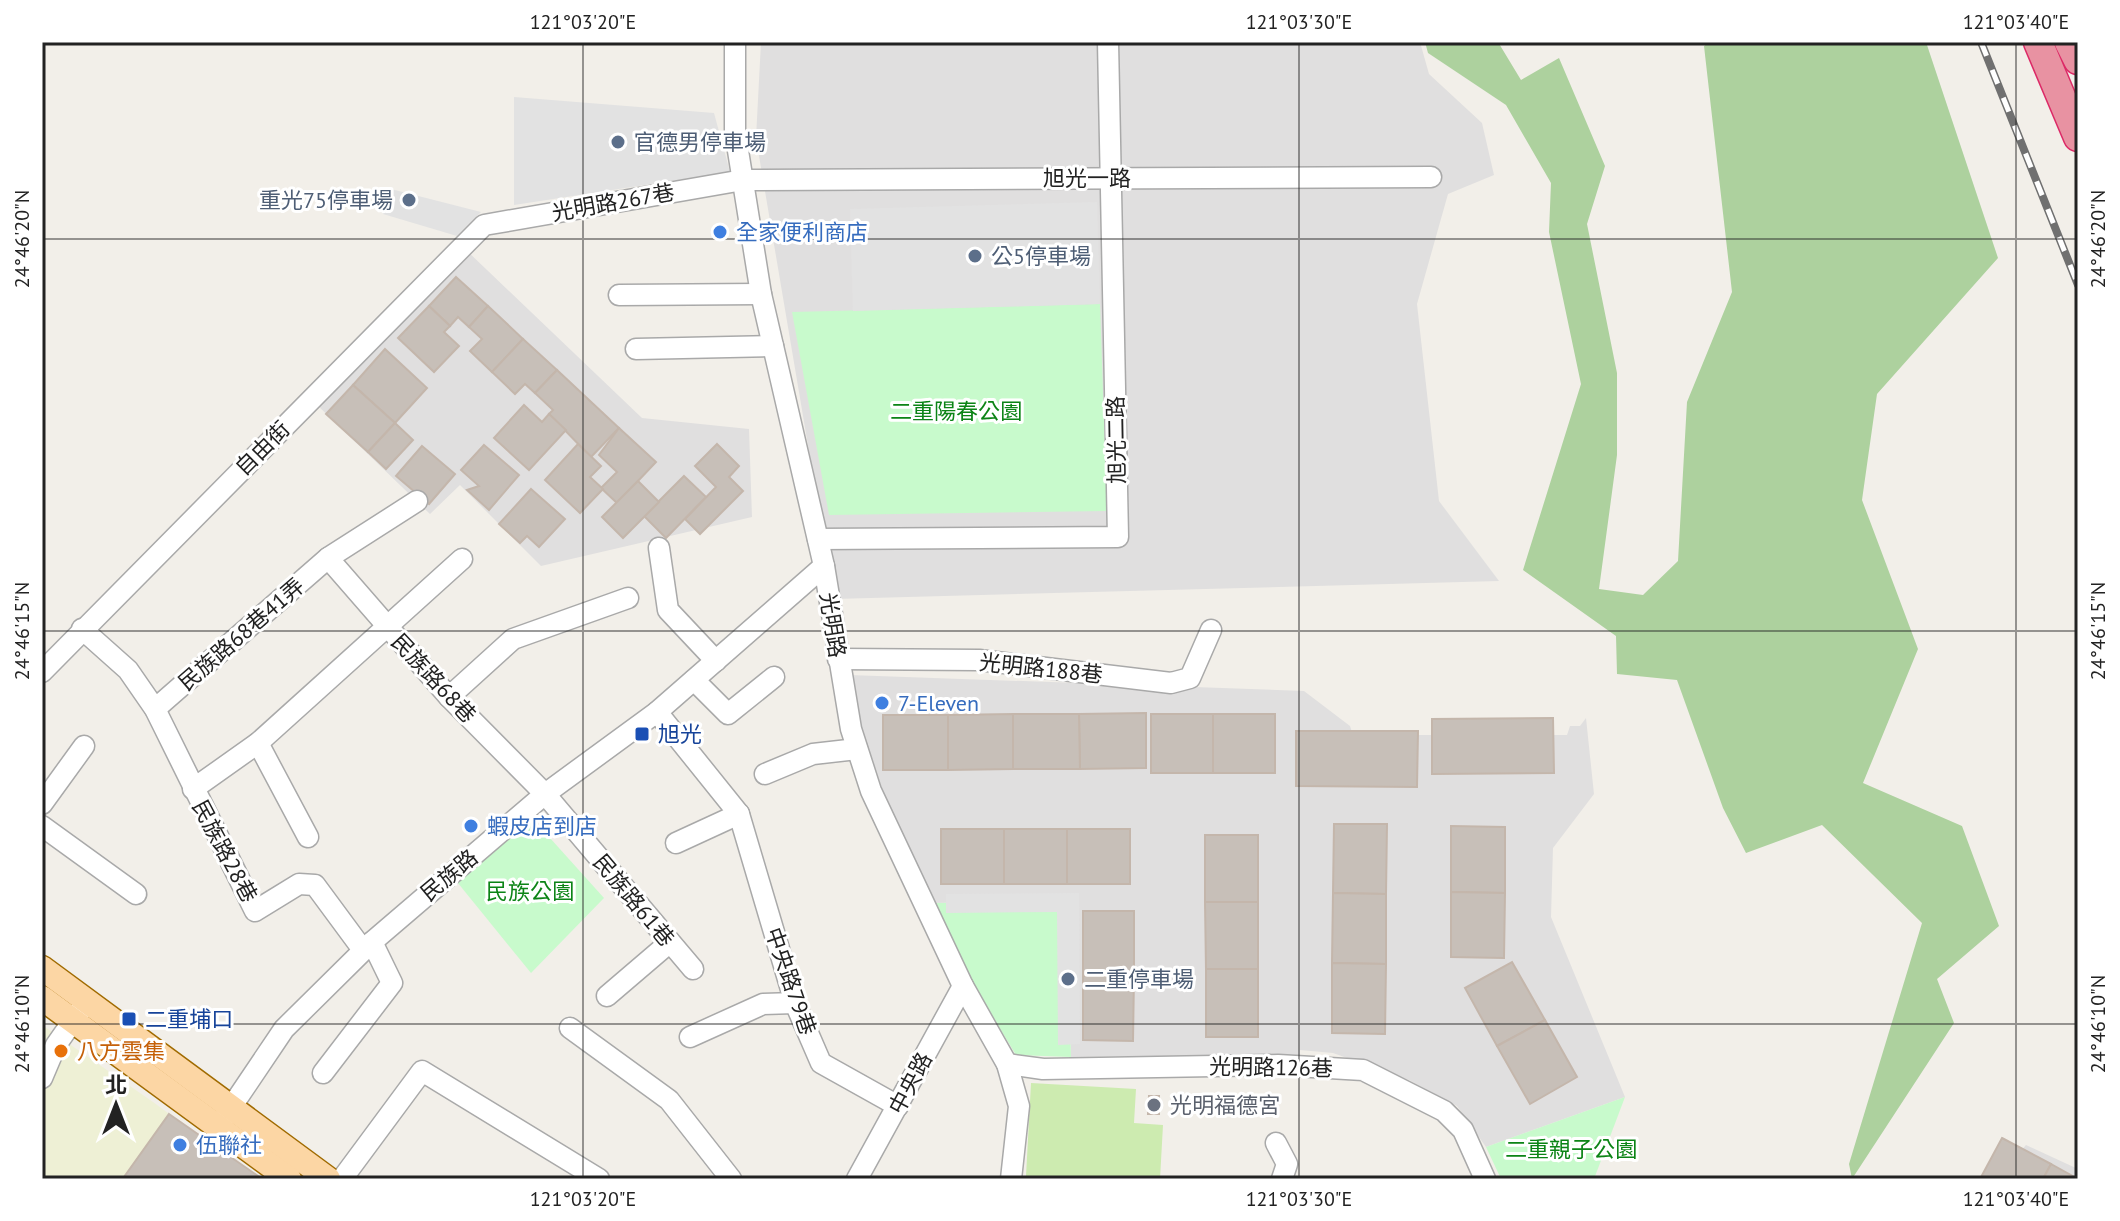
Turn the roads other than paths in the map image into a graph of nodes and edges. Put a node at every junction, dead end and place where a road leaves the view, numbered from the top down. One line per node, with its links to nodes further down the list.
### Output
1 (735, 42): 9 (street, 光明路)
2 (1108, 42): 8 (street, 旭光二路)
3 (2038, 42): 6 (highway)
4 (2069, 42): 5 (highway)
5 (2078, 60)
6 (2078, 137)
7 (1431, 177): 8 (street, 旭光一路)
8 (1111, 178): 9 (street, 旭光一路); 16 (street, 旭光二路)
9 (743, 180): 10 (street, 光明路267巷); 11 (street, 光明路)
10 (484, 225): 23 (street, 自由街)
11 (761, 294): 12 (street); 13 (street, 光明路)
12 (619, 295)
13 (773, 346): 14 (street); 16 (street, 光明路)
14 (636, 349)
15 (417, 501): 18 (street, 民族路68巷41弄)
16 (818, 539): 20 (street, 光明路)
17 (659, 548): 26 (street)
18 (328, 558): 22 (street, 民族路68巷); 31 (street, 民族路68巷41弄)
19 (462, 559): 22 (street)
20 (824, 566): 25 (street, 光明路); 26 (street, 民族路)
21 (628, 598): 30 (street)
22 (387, 628): 30 (street, 民族路68巷); 33 (street)
23 (82, 629): 27 (street, 自由街); 31 (street)
24 (1211, 630): 25 (street, 光明路188巷)
25 (838, 659): 35 (street, 光明路)
26 (716, 661): 29 (street, 民族路)
27 (42, 672)
28 (774, 677): 29 (street)
29 (694, 680): 32 (street, 民族路)
30 (449, 697): 38 (street, 民族路68巷)
31 (155, 709): 37 (street)
32 (657, 712): 38 (street, 民族路); 40 (street)
33 (258, 743): 37 (street); 42 (street)
34 (84, 746): 39 (street)
35 (857, 749): 36 (street); 49 (street, 光明路)
36 (765, 774)
37 (193, 789): 46 (street, 民族路28巷)
38 (545, 794): 45 (street, 民族路61巷); 46 (street, 民族路)
39 (42, 804)
40 (739, 814): 43 (street); 52 (street, 中央路79巷)
41 (42, 826): 44 (street)
42 (308, 837)
43 (676, 843)
44 (136, 894)
45 (669, 943): 48 (street, 民族路61巷); 50 (street)
46 (368, 946): 57 (street); 60 (street, 民族路)
47 (42, 968): 53 (main road)
48 (693, 969)
49 (963, 986): 56 (street, 光明路); 59 (street, 中央路)
50 (607, 996)
51 (42, 998): 53 (main road)
52 (795, 1003): 55 (street); 59 (street, 中央路79巷)
53 (79, 1012): 58 (street); 60 (main road)
54 (570, 1028): 66 (street)
55 (690, 1037)
56 (1007, 1064): 68 (street, 光明路); 70 (street, 光明路126巷)
57 (323, 1073)
58 (42, 1078)
59 (898, 1106): 67 (street, 中央路)
60 (225, 1115): 62 (main road); 63 (main road)
61 (1276, 1143): 69 (street)
62 (276, 1175)
63 (328, 1179)
64 (342, 1179): 65 (street)
65 (599, 1179)
66 (731, 1179)
67 (857, 1179)
68 (1011, 1179)
69 (1282, 1179)
70 (1485, 1179)

